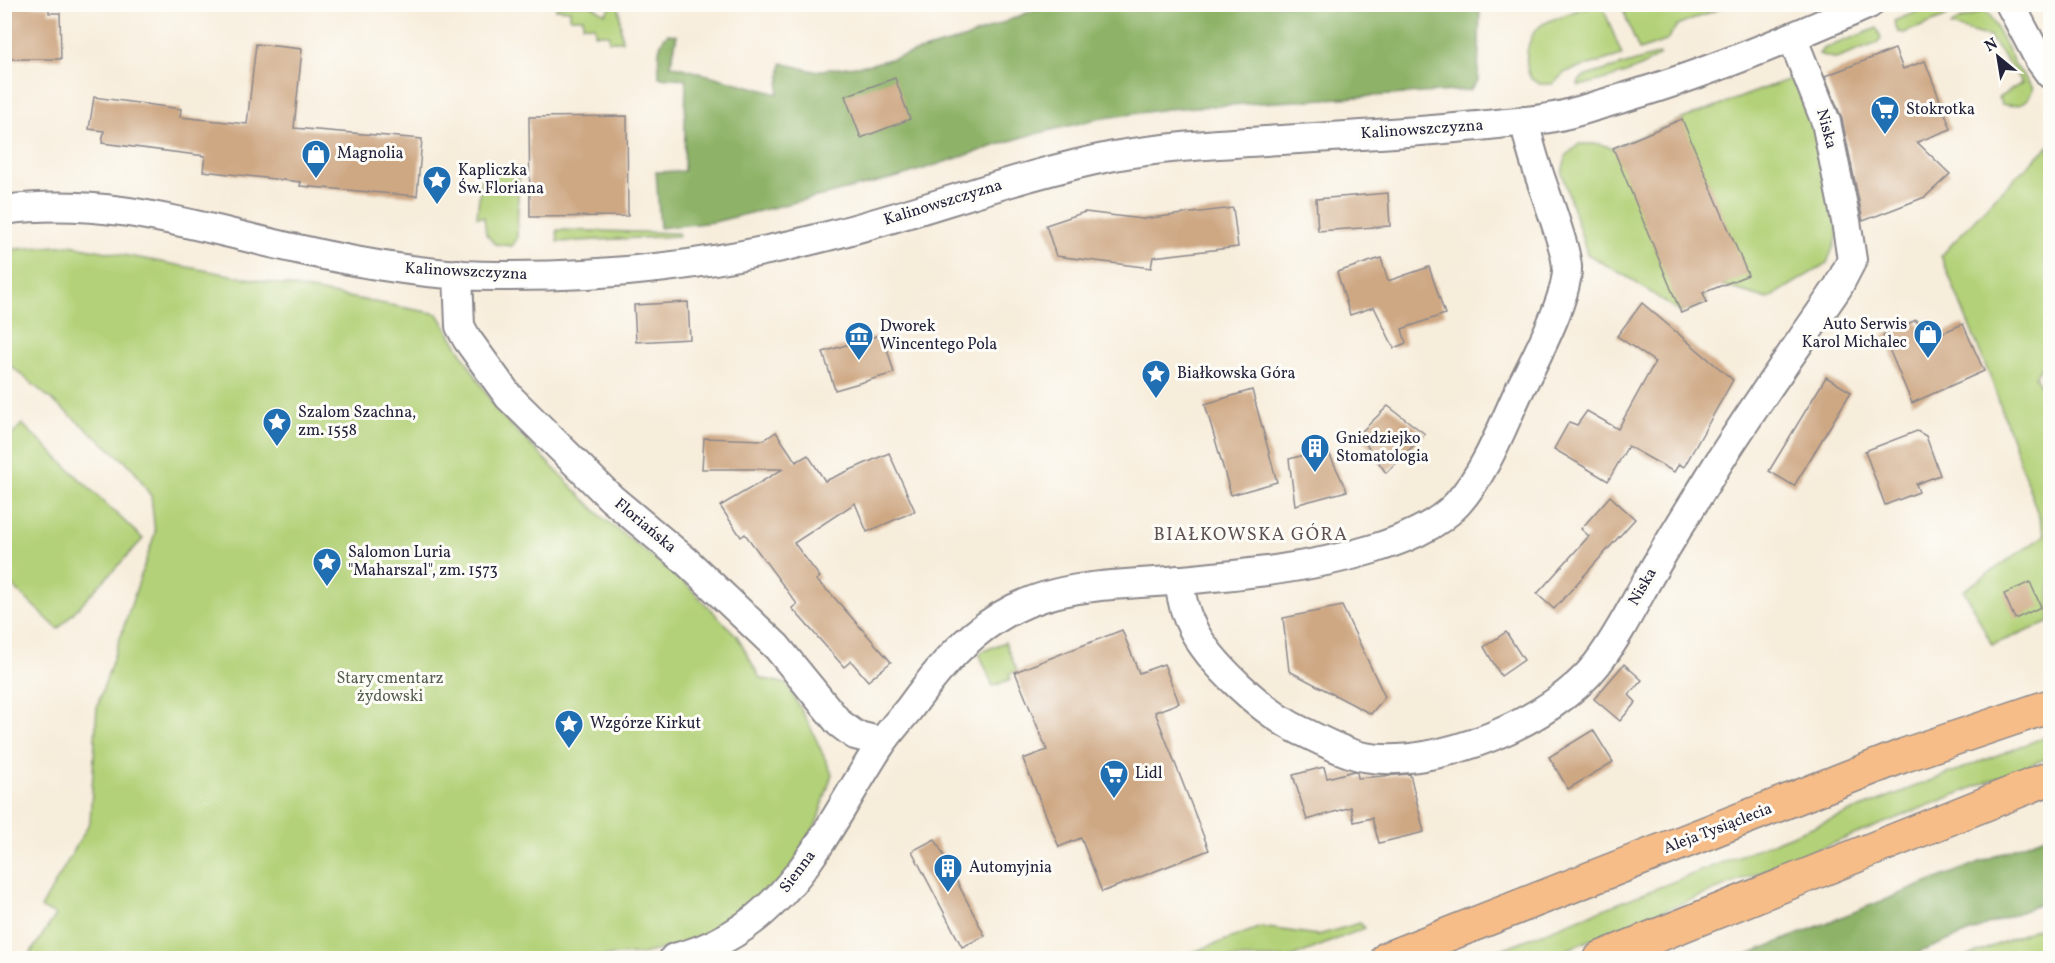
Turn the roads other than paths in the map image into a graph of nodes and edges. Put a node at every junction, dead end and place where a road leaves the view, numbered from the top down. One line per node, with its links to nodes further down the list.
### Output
1 (1869, 4): 3 (street, Kalinowszczyzna)
2 (2010, 4): 4 (street)
3 (1792, 37): 5 (street, Kalinowszczyzna); 8 (street, Niska)
4 (2050, 74)
5 (1525, 121): 7 (street, Kalinowszczyzna); 8 (street)
6 (4, 210): 7 (street, Kalinowszczyzna)
7 (458, 274): 11 (street, Floriańska)
8 (1179, 580): 11 (street)
9 (2050, 690): 12 (main road)
10 (2050, 706): 12 (main road, Aleja Tysiąclecia)
11 (882, 742): 16 (street, Sienna)
12 (1905, 755): 17 (main road, Aleja Tysiąclecia)
13 (2050, 777): 15 (main road)
14 (2050, 798): 15 (main road)
15 (1894, 840): 18 (main road)
16 (674, 958)
17 (1388, 958)
18 (1600, 958)

